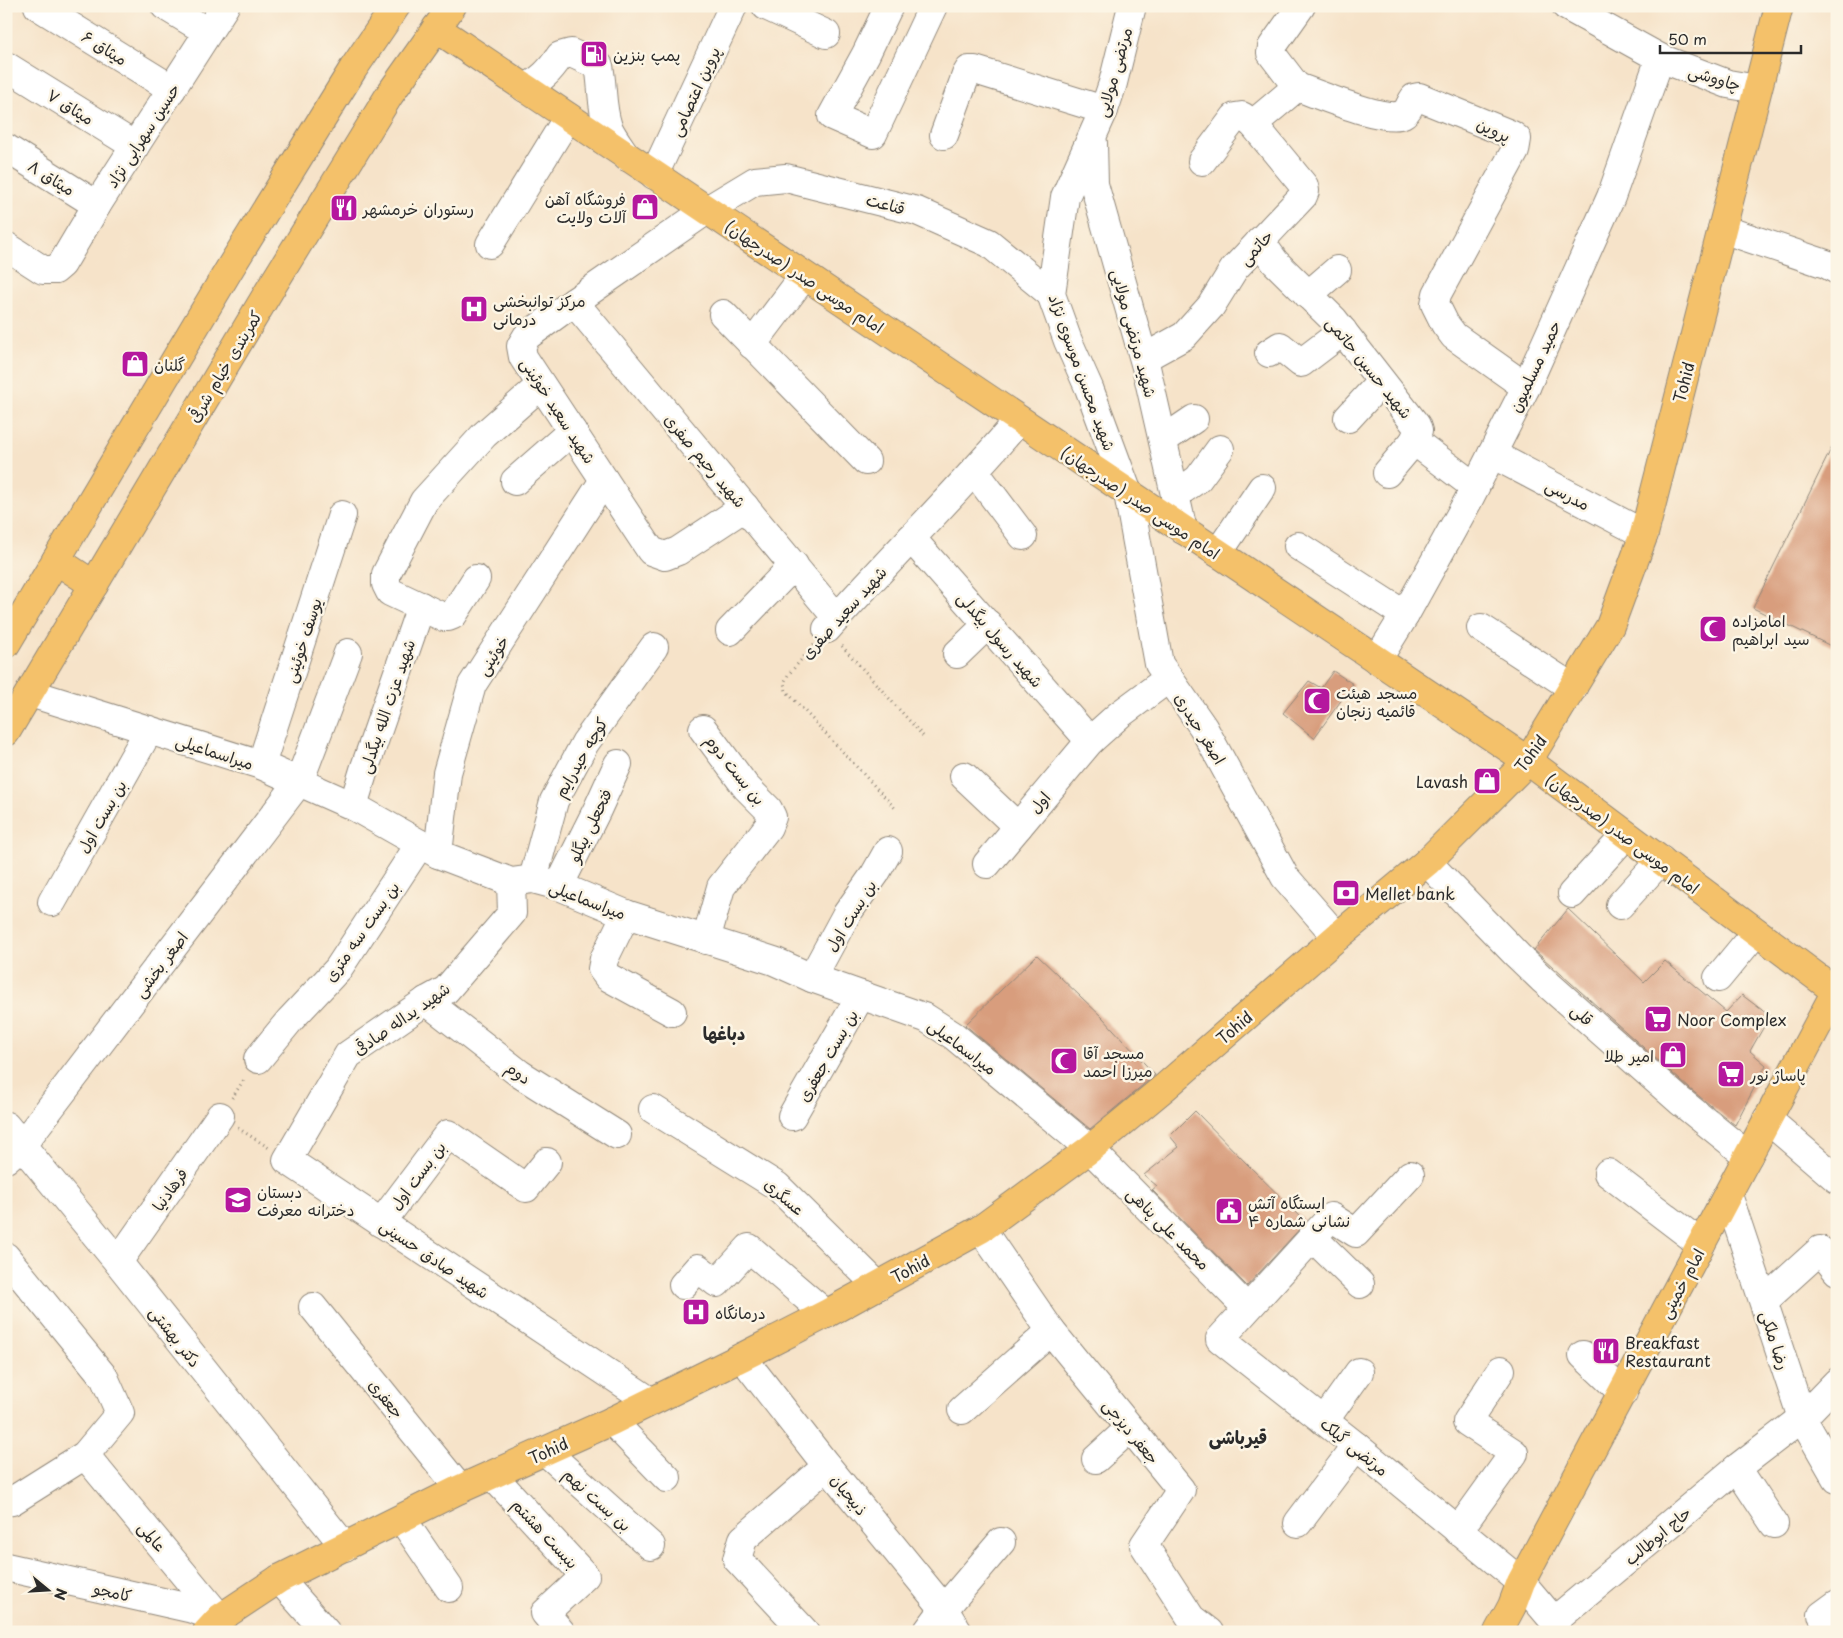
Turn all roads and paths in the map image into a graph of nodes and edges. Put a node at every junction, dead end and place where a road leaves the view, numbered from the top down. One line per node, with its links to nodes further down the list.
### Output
1 (38, 6): 23 (street, میثاق ۶)
2 (165, 6): 16 (street)
3 (225, 6): 16 (street, حسین سهرابی نژاد)
4 (396, 6): 79 (main road)
5 (452, 6): 15 (main road, کمربندی خیام شرقی)
6 (733, 6): 33 (street, پروین اعتصامی)
7 (766, 6): 17 (street)
8 (889, 6): 9 (street)
9 (933, 6)
10 (1132, 6): 24 (street, مرتضی مولایی)
11 (1301, 6): 20 (street)
12 (1566, 6): 14 (street, چاووشی)
13 (1778, 6): 22 (main road, Tohid)
14 (1608, 15): 18 (street, چاووشی)
15 (436, 28): 21 (main road, (صدرجهان) امام موسی صدر); 82 (main road, کمربندی خیام شرقی)
16 (208, 32): 23 (street, حسین سهرابی نژاد)
17 (826, 34)
18 (1660, 58): 22 (street, چاووشی); 53 (street, حمید مسلمیون)
19 (6, 66): 29 (street, میثاق ۷)
20 (1297, 87): 26 (street); 53 (street, پروین)
21 (525, 88): 25 (main road, (صدرجهان) امام موسی صدر); 31 (street)
22 (1758, 88): 36 (main road, Tohid)
23 (172, 89): 29 (street, حسین سهرابی نژاد)
24 (1104, 110): 27 (street); 28 (street, مرتضی مولایی)
25 (568, 117): 31 (main road, (صدرجهان) امام موسی صدر); 38 (street)
26 (1253, 124): 32 (street); 37 (street, حاتمی)
27 (944, 135)
28 (1092, 137): 43 (street, شهید محسن موسوی نژاد); 50 (street, شهید مرتضی مولایی)
29 (135, 146): 34 (street, حسین سهرابی نژاد)
30 (6, 148): 34 (street, میثاق ۸)
31 (627, 157): 33 (main road, (صدرجهان) امام موسی صدر)
32 (1202, 160)
33 (654, 175): 35 (main road, (صدرجهان) امام موسی صدر)
34 (97, 205): 39 (street, حسین سهرابی نژاد)
35 (707, 210): 42 (main road, (صدرجهان) امام موسی صدر); 43 (street, قناعت); 45 (street, شهید سعید خوئینی)
36 (1722, 229): 41 (street); 74 (main road, Tohid)
37 (1260, 242): 44 (street, شهید حسین حاتمی); 50 (street, حاتمی)
38 (490, 244)
39 (6, 246)
40 (1337, 270): 44 (street)
41 (1837, 270)
42 (804, 276): 48 (street); 56 (main road, (صدرجهان) امام موسی صدر)
43 (1051, 294): 69 (street, شهید محسن موسوی نژاد)
44 (1308, 295): 47 (street, شهید حسین حاتمی)
45 (574, 302): 52 (street, شهید سعید خوئینی); 71 (street, شهید رحیم صفری)
46 (723, 314): 48 (street)
47 (1343, 331): 49 (street); 51 (street, شهید حسین حاتمی)
48 (752, 345): 62 (street)
49 (1270, 353)
50 (1144, 358): 58 (street, شهید مرتضی مولایی)
51 (1381, 382): 54 (street); 59 (street, شهید حسین حاتمی)
52 (541, 385): 57 (street, شهید سعید خوئینی); 83 (street)
53 (1526, 387): 61 (street, حمید مسلمیون)
54 (1348, 418)
55 (1194, 419): 58 (street)
56 (1020, 420): 63 (street, شهید سعید صفری); 69 (main road, (صدرجهان) امام موسی صدر)
57 (572, 431): 65 (street, شهید سعید خوئینی); 66 (street)
58 (1163, 440): 70 (street, شهید مرتضی مولایی)
59 (1414, 441): 64 (street); 67 (street, شهید حسین حاتمی)
60 (1220, 449): 70 (street)
61 (1492, 454): 67 (street, حمید مسلمیون); 74 (street, مدرسی)
62 (866, 461)
63 (975, 472): 75 (street); 76 (street, شهید سعید صفری)
64 (1387, 473)
65 (604, 480): 71 (street, شهید سعید خوئینی); 111 (street, خوئینی)
66 (515, 481)
67 (1475, 487): 84 (street, حمید مسلمیون)
68 (1262, 488): 78 (street)
69 (1128, 492): 73 (main road, (صدرجهان) امام موسی صدر); 94 (street, اصغر حیدری)
70 (1175, 495): 73 (street, شهید مرتضی مولایی)
71 (745, 507): 80 (street, شهید رحیم صفری)
72 (342, 515): 104 (street, یوسف خوئینی)
73 (1183, 530): 78 (main road, (صدرجهان) امام موسی صدر)
74 (1644, 534): 95 (main road, Tohid)
75 (1023, 536)
76 (911, 538): 85 (street, شهید سعید صفری); 86 (street, شهید رسول بیگدلی)
77 (1298, 546): 84 (street)
78 (1218, 553): 93 (main road, (صدرجهان) امام موسی صدر)
79 (56, 560): 82 (main road); 89 (main road)
80 (794, 565): 85 (street, شهید رحیم صفری); 88 (street)
81 (476, 580): 83 (street)
82 (94, 585): 96 (main road, کمربندی خیام شرقی)
83 (421, 606): 107 (street, شهید عزت الله بیگدلی)
84 (1405, 615): 93 (street, حمید مسلمیون)
85 (832, 623): 100 (path); 108 (path, شهید سعید صفری)
86 (988, 624): 92 (street); 101 (street, شهید رسول بیگدلی)
87 (1481, 628): 95 (street)
88 (730, 631)
89 (6, 644)
90 (654, 647): 116 (street, کوچه حیدرایم)
91 (348, 654): 106 (street, اصغر بخشی)
92 (957, 654)
93 (1377, 660): 102 (main road, (صدرجهان) امام موسی صدر)
94 (1169, 678): 101 (street, اول); 122 (street, اصغر حیدری)
95 (1573, 688): 102 (main road, Tohid)
96 (30, 692): 98 (street, میراسماعیلی); 99 (main road, کمربندی خیام شرقی)
97 (703, 728): 123 (street, بن بست دوم)
98 (149, 730): 104 (street, میراسماعیلی); 118 (street, بن بست اول)
99 (6, 732)
100 (924, 737)
101 (1090, 740): 109 (street, اول)
102 (1528, 761): 110 (main road, (صدرجهان) امام موسی صدر); 114 (main road, Tohid)
103 (618, 764): 116 (street, فتحعلی بیگلو)
104 (261, 765): 106 (street, میراسماعیلی)
105 (964, 776): 109 (street)
106 (299, 782): 107 (street, میراسماعیلی); 136 (street, اصغر بخشی)
107 (354, 806): 111 (street, میراسماعیلی)
108 (895, 808)
109 (1018, 827): 115 (street, اول)
110 (1626, 834): 113 (main road, (صدرجهان) امام موسی صدر); 117 (street)
111 (429, 849): 116 (street, میراسماعیلی); 130 (street, بن بست سه متری)
112 (888, 851): 124 (street, بن بست اول)
113 (1660, 860): 119 (street); 121 (main road, (صدرجهان) امام موسی صدر)
114 (1427, 862): 122 (main road, Tohid); 138 (street, قلی)
115 (987, 864)
116 (534, 882): 120 (street, میراسماعیلی); 128 (street, شهید یداله صادقی)
117 (1572, 894)
118 (52, 902)
119 (1620, 905)
120 (626, 914): 123 (street, میراسماعیلی); 129 (street)
121 (1756, 932): 125 (street); 126 (main road, (صدرجهان) امام موسی صدر)
122 (1337, 937): 137 (main road, Tohid)
123 (706, 940): 124 (street, میراسماعیلی)
124 (812, 978): 127 (street, میراسماعیلی)
125 (1718, 978)
126 (1836, 991): 134 (main road, امام خمینی)
127 (861, 995): 133 (street, بن بست جعفری); 137 (street, میراسماعیلی)
128 (426, 1001): 135 (street, دوم); 139 (street, شهید یداله صادقی)
129 (672, 1012)
130 (258, 1059): 132 (path)
131 (653, 1108): 154 (street, عسگری)
132 (220, 1116): 139 (path); 150 (street, فرهادنیا)
133 (792, 1116)
134 (1767, 1119): 138 (main road, امام خمینی); 143 (street)
135 (617, 1134)
136 (11, 1143): 150 (street, دکتر بهشتی)
137 (1090, 1149): 146 (main road, Tohid); 157 (street, محمد علی پناهی)
138 (1748, 1156): 144 (main road, امام خمینی)
139 (287, 1160): 145 (street, شهید صادق حسینی)
140 (547, 1162): 145 (street, بن بست اول)
141 (1608, 1173): 148 (street)
142 (1410, 1175): 147 (street)
143 (1837, 1179)
144 (1728, 1195): 148 (main road, امام خمینی); 155 (street, رضا ملکی)
145 (381, 1223): 166 (street, شهید صادق حسینی)
146 (981, 1229): 154 (main road, Tohid); 159 (street, جعفر دیزجی)
147 (1312, 1237): 152 (street); 157 (street)
148 (1701, 1244): 165 (main road, امام خمینی)
149 (6, 1258): 174 (street)
150 (118, 1262): 189 (street, دکتر بهشتی)
151 (1837, 1271): 155 (street)
152 (1360, 1284)
153 (683, 1285): 158 (street)
154 (878, 1286): 158 (main road, Tohid)
155 (1764, 1302): 168 (street, رضا ملکی)
156 (313, 1307): 181 (street, جعفری)
157 (1247, 1308): 170 (street, مرتضی گیلک)
158 (826, 1314): 161 (main road, Tohid)
159 (1051, 1331): 167 (street); 171 (street, جعفر دیزجی)
160 (1582, 1354): 165 (street)
161 (742, 1357): 166 (main road, Tohid); 176 (street, ذبیحیان)
162 (1501, 1370): 186 (street)
163 (1359, 1372): 170 (street)
164 (1837, 1382): 168 (street, حاج ابوطالب)
165 (1623, 1393): 192 (main road, امام خمینی)
166 (650, 1401): 169 (main road, Tohid)
167 (962, 1410)
168 (1802, 1418): 177 (street, حاج ابوطالب); 180 (street, رضا ملکی)
169 (612, 1421): 173 (main road, Tohid); 179 (street)
170 (1324, 1421): 172 (street, مرتضی گیلک)
171 (1130, 1428): 175 (street); 202 (street, جعفر دیزجی)
172 (1356, 1446): 184 (street); 186 (street, مرتضی گیلک)
173 (545, 1451): 178 (main road, Tohid); 188 (street, بن بست نهم)
174 (85, 1455): 182 (street); 195 (street, عالمی)
175 (1096, 1459)
176 (827, 1466): 194 (street, ذبیحیان); 199 (street)
177 (1737, 1468): 185 (street); 196 (street, حاج ابوطالب)
178 (493, 1476): 181 (main road, Tohid); 198 (street, بنبست هشتم)
179 (667, 1478)
180 (1837, 1479)
181 (460, 1489): 183 (main road, Tohid)
182 (6, 1498)
183 (402, 1519): 189 (main road, Tohid); 193 (street)
184 (1298, 1523)
185 (1774, 1524)
186 (1458, 1531): 192 (street, مرتضی گیلک)
187 (1001, 1542): 194 (street)
188 (651, 1546)
189 (344, 1547): 191 (main road, Tohid)
190 (6, 1567): 195 (street, کامجو)
191 (279, 1579): 195 (main road, Tohid); 197 (street)
192 (1521, 1582): 196 (street, حاج ابوطالب); 203 (main road, امام خمینی)
193 (448, 1588)
194 (944, 1609): 200 (street); 201 (street, ذبیحیان)
195 (214, 1625)
196 (1559, 1627)
197 (326, 1632)
198 (562, 1632)
199 (805, 1632)
200 (927, 1632)
201 (958, 1632)
202 (1209, 1632)
203 (1498, 1632)

